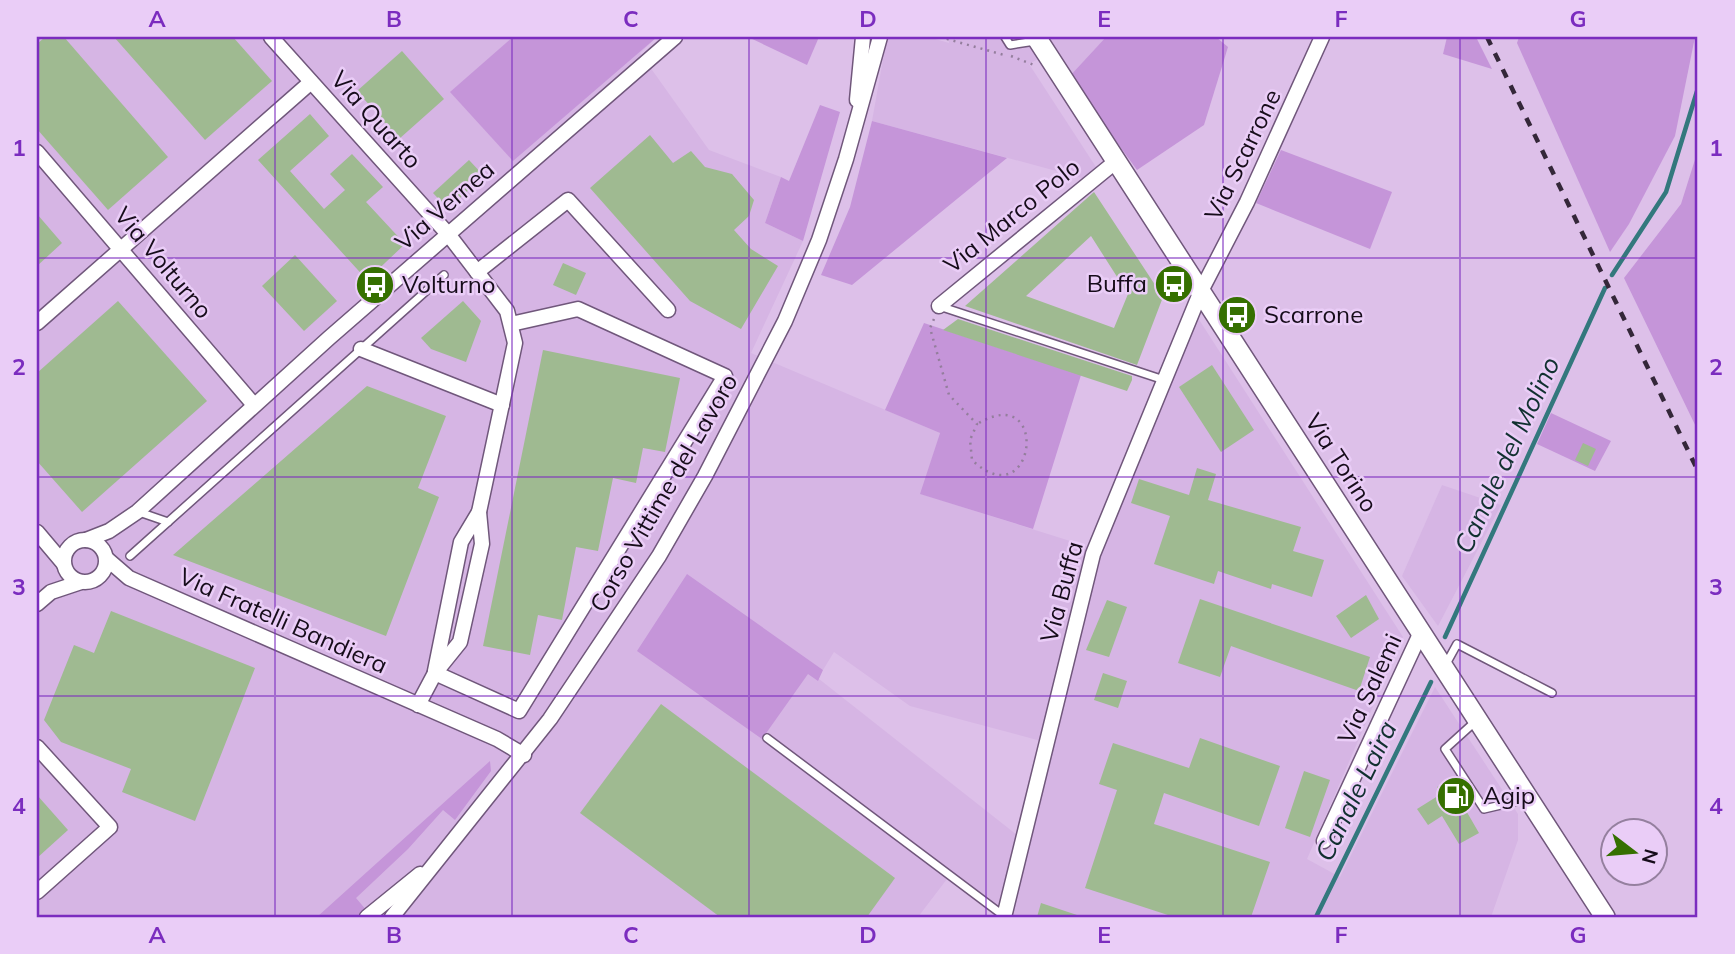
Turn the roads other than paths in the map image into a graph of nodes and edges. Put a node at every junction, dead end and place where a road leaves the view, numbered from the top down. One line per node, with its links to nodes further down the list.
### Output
1 (271, 37): 8 (street, Via Quarto)
2 (675, 37): 12 (street, Via Vernea)
3 (863, 37): 9 (street)
4 (880, 37): 9 (street)
5 (1005, 37): 7 (lane)
6 (1322, 37): 16 (street, Via Scarrone)
7 (1037, 38): 11 (main road, Via Torino)
8 (312, 82): 12 (street, Via Quarto); 13 (street)
9 (856, 119): 48 (street, Corso Vittime del Lavoro)
10 (37, 152): 13 (street, Via Volturno)
11 (1114, 163): 16 (main road, Via Torino); 17 (street, Via Marco Polo)
12 (448, 234): 14 (street); 23 (street, Via Vernea)
13 (122, 250): 19 (street); 23 (street, Via Volturno)
14 (477, 272): 18 (street); 20 (street)
15 (444, 275): 21 (lane)
16 (1201, 291): 22 (street, Via Buffa); 40 (main road, Via Torino)
17 (939, 306): 22 (lane)
18 (668, 310)
19 (37, 323)
20 (511, 324): 24 (street); 42 (street)
21 (361, 349): 24 (street); 27 (lane)
22 (1165, 380): 55 (street, Via Buffa)
23 (254, 405): 25 (street, Via Vernea)
24 (502, 405): 26 (street)
25 (138, 512): 27 (lane); 28 (street, Via Vernea)
26 (479, 512): 42 (street); 42 (street)
27 (168, 522): 32 (lane)
28 (122, 524): 30 (street); 33 (street)
29 (40, 536): 31 (street); 34 (street)
30 (86, 540): 31 (street); 33 (street)
31 (69, 547): 34 (street)
32 (130, 556)
33 (106, 557): 35 (street); 36 (street)
34 (64, 565): 37 (street); 38 (street)
35 (98, 578): 36 (street); 37 (street)
36 (129, 578): 44 (street, Via Fratelli Bandiera)
37 (82, 582): 38 (street)
38 (51, 592): 39 (street)
39 (37, 604)
40 (1421, 632): 41 (main road, Via Torino); 50 (street, Via Salemi)
41 (1444, 667): 43 (lane); 45 (main road, Via Torino)
42 (435, 673): 44 (street)
43 (1552, 693)
44 (418, 705): 48 (street, Via Fratelli Bandiera)
45 (1477, 720): 49 (main road, Via Torino); 49 (lane)
46 (766, 738): 55 (lane)
47 (37, 747): 52 (street)
48 (524, 755): 51 (street, Corso Vittime del Lavoro)
49 (1528, 798): 56 (main road, Via Torino)
50 (1324, 841)
51 (445, 853): 53 (street, Corso Vittime del Lavoro); 54 (street, Corso Vittime del Lavoro)
52 (37, 892)
53 (367, 917)
54 (391, 917)
55 (1004, 917)
56 (1605, 917)

